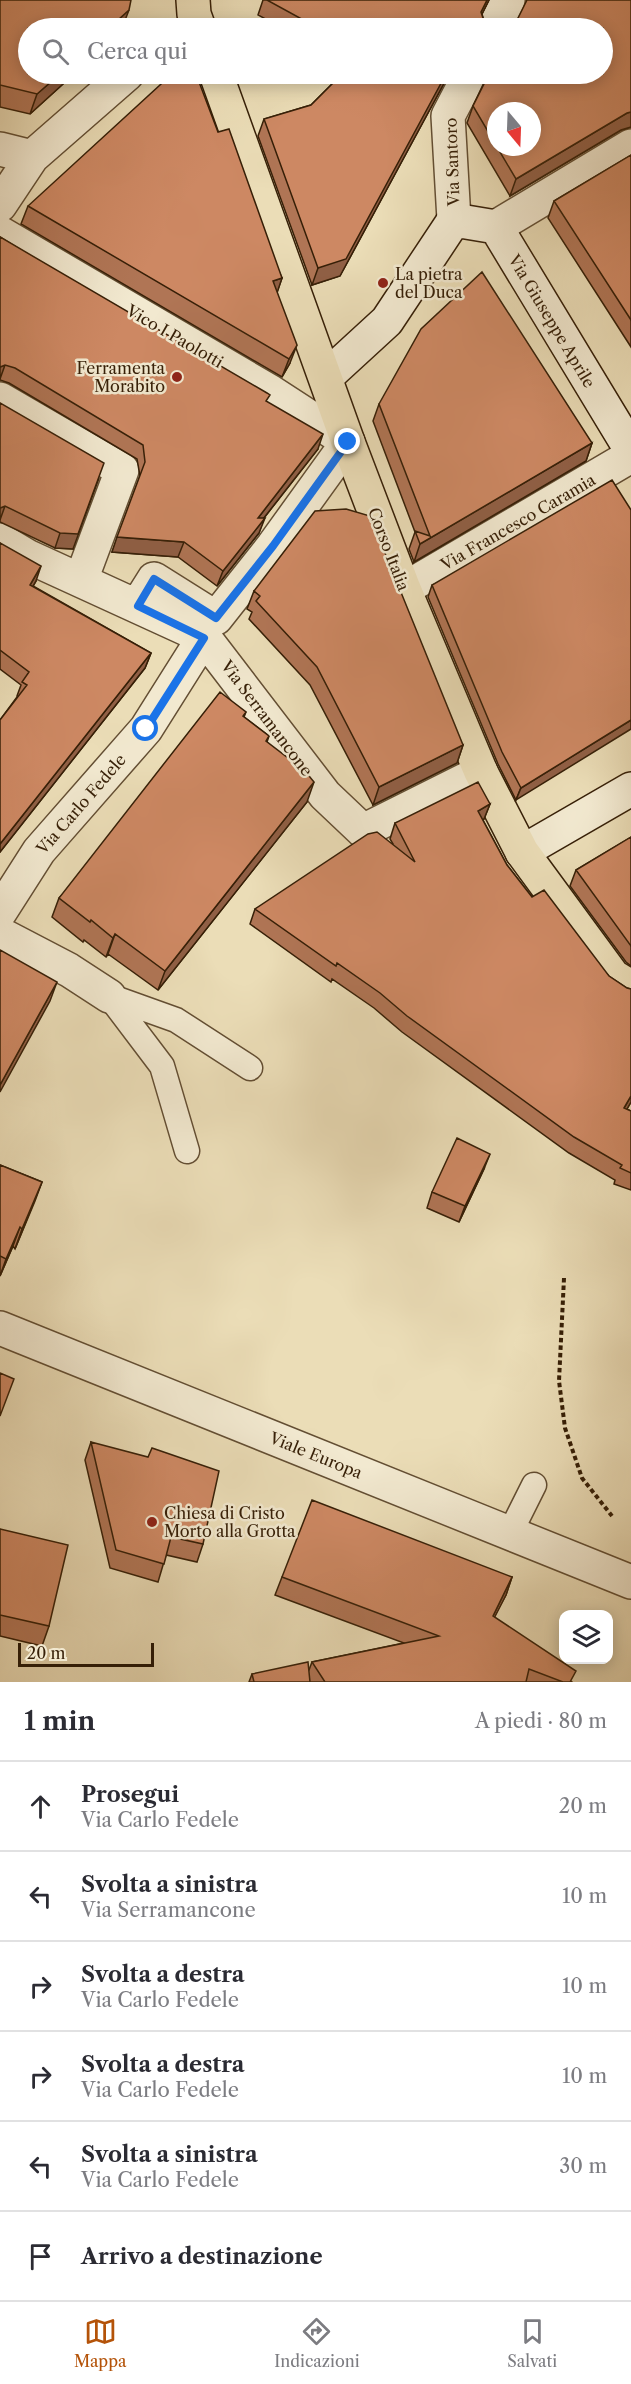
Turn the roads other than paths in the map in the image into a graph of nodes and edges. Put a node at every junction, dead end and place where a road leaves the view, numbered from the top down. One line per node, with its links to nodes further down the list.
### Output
1 (508, 0): 2 (street)
2 (499, 18)
3 (115, 84): 8 (street)
4 (220, 84): 13 (main road, Corso Italia)
5 (465, 84): 10 (street, Via Santoro)
6 (631, 146): 11 (street)
7 (0, 149): 8 (street)
8 (32, 157): 9 (street)
9 (0, 205)
10 (454, 220): 11 (street); 13 (street)
11 (496, 227): 16 (street, Via Giuseppe Aprile)
12 (0, 234): 15 (street, Vico I Paolotti)
13 (326, 377): 15 (main road, Corso Italia)
14 (0, 399): 19 (street)
15 (348, 442): 20 (main road, Corso Italia); 21 (street)
16 (631, 450)
17 (631, 456): 20 (street, Via Francesco Caramia)
18 (0, 540): 19 (street, Via Serramancone)
19 (81, 580): 21 (street, Via Serramancone)
20 (404, 589): 23 (main road, Corso Italia)
21 (138, 606): 22 (street, Via Serramancone)
22 (204, 638): 23 (street, Via Serramancone); 26 (street, Via Carlo Fedele)
23 (481, 772): 25 (main road, Corso Italia)
24 (631, 789): 25 (street)
25 (522, 852): 28 (main road, Corso Italia)
26 (0, 912)
27 (0, 934): 29 (street)
28 (631, 987)
29 (109, 996): 30 (lane); 31 (lane)
30 (250, 1068)
31 (187, 1151)
32 (0, 1328): 34 (street, Viale Europa)
33 (534, 1485): 34 (lane)
34 (510, 1533): 35 (street, Viale Europa)
35 (631, 1582)

